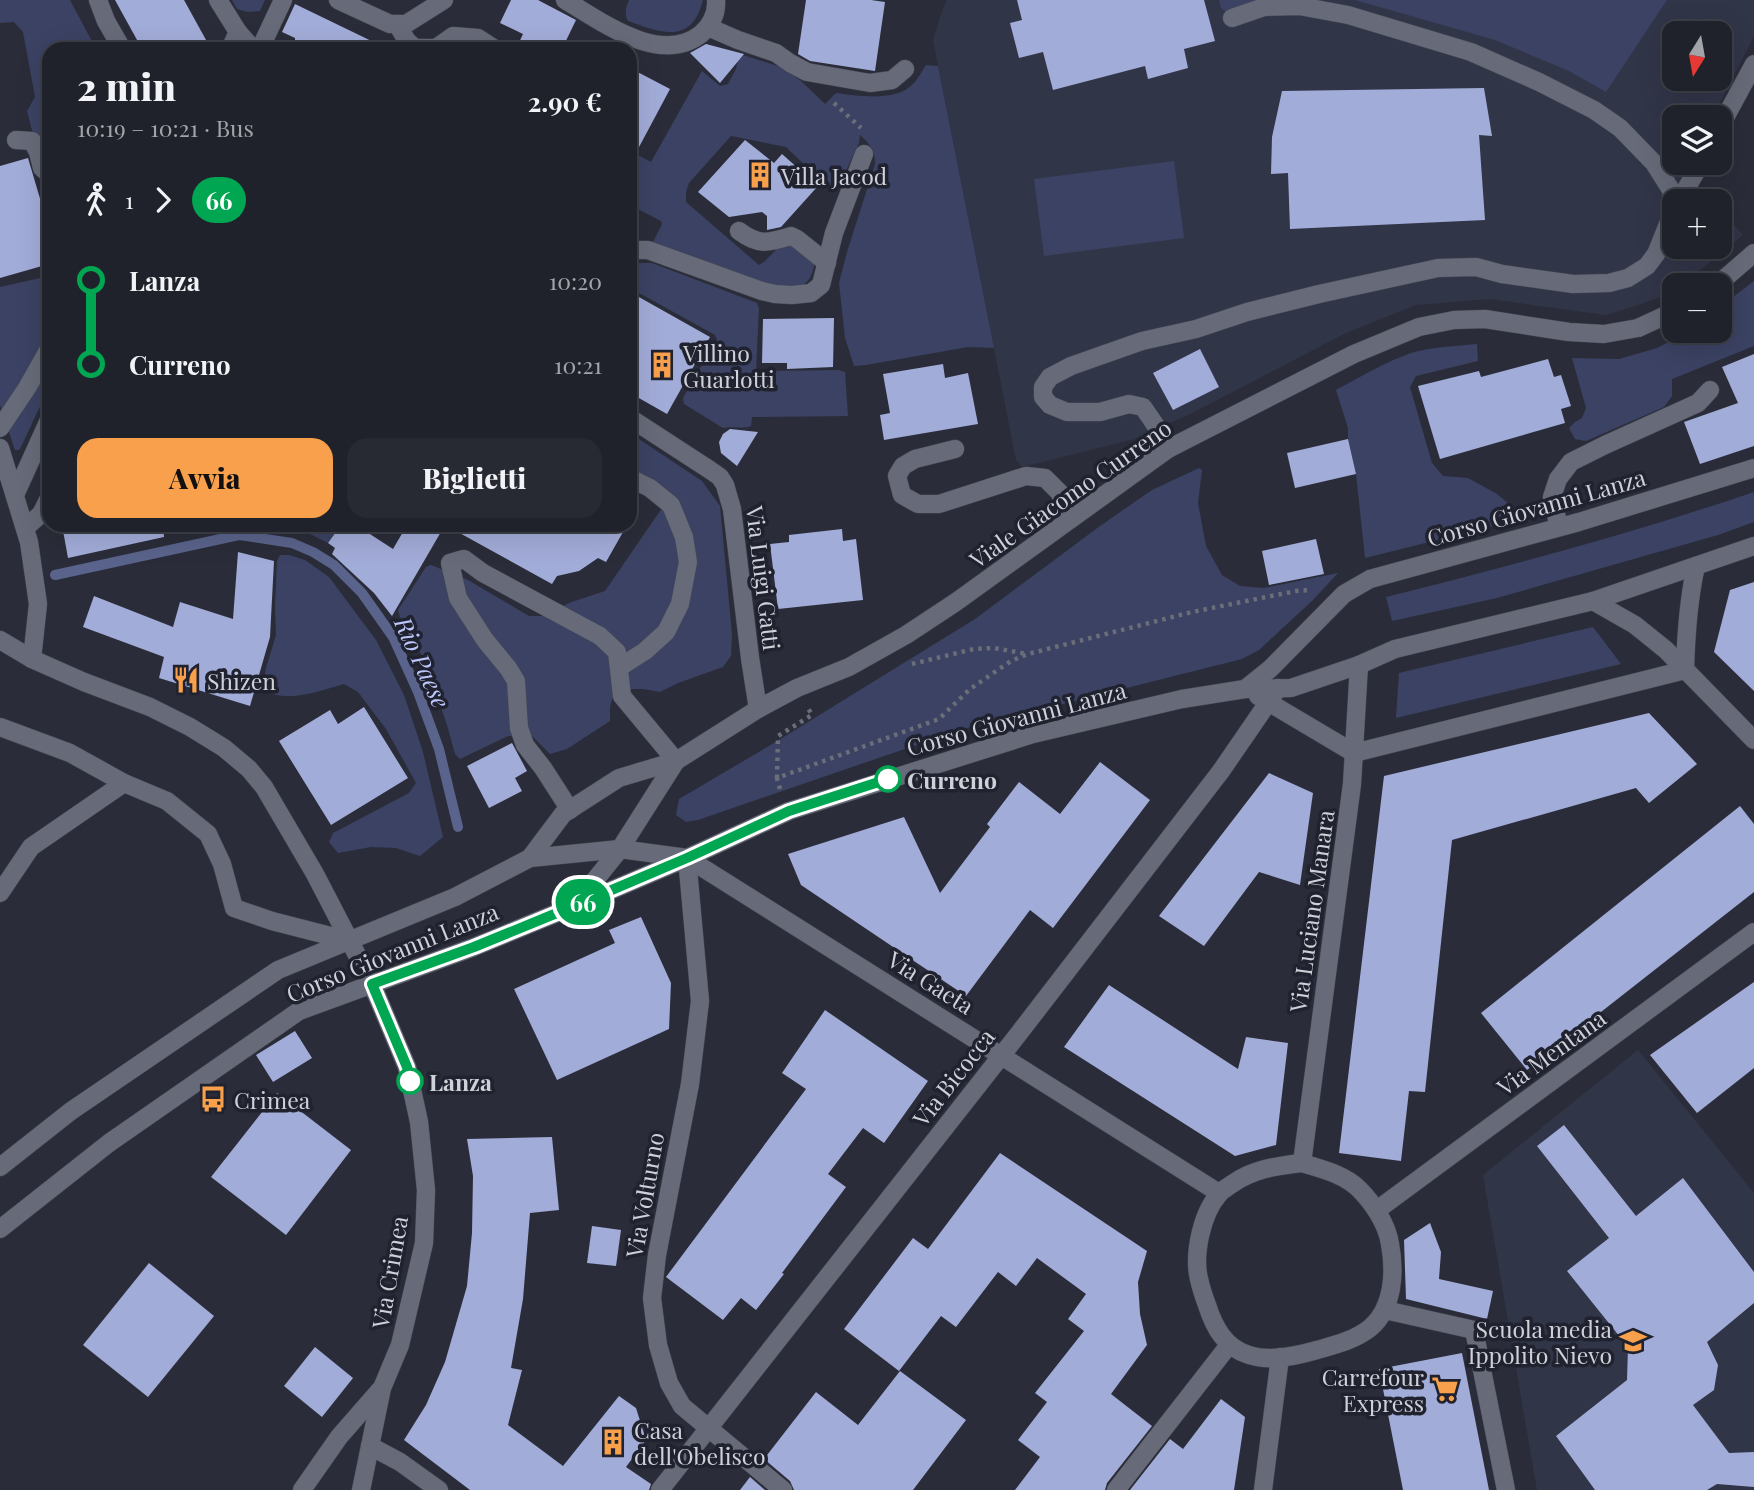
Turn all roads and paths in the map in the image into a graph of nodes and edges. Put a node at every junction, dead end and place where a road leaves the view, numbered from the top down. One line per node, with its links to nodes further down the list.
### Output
1 (98, 0): 12 (street)
2 (218, 0): 11 (street)
3 (283, 0): 15 (street)
4 (338, 0): 9 (street)
5 (444, 0): 9 (street)
6 (565, 0): 10 (street)
7 (716, 0): 10 (street)
8 (1232, 19): 25 (street)
9 (397, 24): 16 (street)
10 (708, 27): 20 (street)
11 (238, 32): 13 (street); 14 (street)
12 (118, 42)
13 (233, 42)
14 (247, 42)
15 (263, 42)
16 (408, 42)
17 (444, 42): 18 (street)
18 (484, 42)
19 (1754, 64): 21 (street)
20 (905, 69)
21 (1732, 105)
22 (16, 140): 24 (street)
23 (864, 154): 30 (street)
24 (42, 168)
25 (1670, 189)
26 (739, 231): 30 (street)
27 (1662, 241): 40 (street)
28 (637, 250): 30 (street)
29 (1754, 253): 31 (street)
30 (827, 263)
31 (1731, 273)
32 (1662, 317): 40 (street, Viale Giacomo Curreno)
33 (42, 361): 36 (street)
34 (1710, 390): 46 (street)
35 (637, 423): 61 (street, Via Luigi Gatti)
36 (0, 428)
37 (42, 435): 43 (street)
38 (0, 448): 43 (street)
39 (955, 449): 45 (street)
40 (1168, 449): 45 (street, Viale Giacomo Curreno)
41 (1754, 468): 46 (street, Corso Giovanni Lanza)
42 (637, 482): 57 (street)
43 (15, 495): 47 (street)
44 (42, 512): 47 (street)
45 (1072, 517): 61 (street, Viale Giacomo Curreno)
46 (1559, 527): 50 (street, Corso Giovanni Lanza)
47 (25, 528): 54 (street)
48 (1754, 546): 49 (street, Corso Giovanni Lanza)
49 (1696, 566): 51 (street, Corso Giovanni Lanza); 58 (street)
50 (1344, 594): 53 (path); 59 (street, Corso Giovanni Lanza)
51 (1593, 601): 55 (street, Corso Giovanni Lanza); 58 (street)
52 (0, 640): 54 (street, Via Crimea)
53 (1028, 654): 56 (path); 67 (path)
54 (32, 659): 77 (street, Via Crimea)
55 (1359, 665): 60 (street, Corso Giovanni Lanza); 65 (street, Via Luciano Manara)
56 (902, 666)
57 (620, 667): 66 (street); 69 (street)
58 (1685, 670): 64 (street); 65 (street)
59 (1245, 689): 60 (street, Corso Giovanni Lanza); 70 (street, Corso Giovanni Lanza)
60 (1273, 695): 65 (street); 79 (street, Via Bicocca)
61 (758, 709): 66 (street, Viale Giacomo Curreno)
62 (0, 727): 68 (street)
63 (778, 736): 67 (path)
64 (1754, 740)
65 (1354, 753): 80 (street, Via Luciano Manara)
66 (676, 761): 69 (street, Viale Giacomo Curreno); 71 (street, Viale Giacomo Curreno)
67 (777, 778): 70 (path)
68 (124, 783): 74 (street); 77 (street)
69 (570, 810): 72 (street, Viale Giacomo Curreno)
70 (789, 811): 73 (street, Corso Giovanni Lanza)
71 (621, 849): 72 (street, Corso Giovanni Lanza); 73 (street, Corso Giovanni Lanza); 75 (street, Viale Giacomo Curreno)
72 (530, 858): 77 (street, Corso Giovanni Lanza)
73 (687, 858): 75 (street, Corso Giovanni Lanza); 79 (street, Via Gaeta); 89 (street, Via Volturno)
74 (0, 893)
75 (574, 906): 78 (street, Corso Giovanni Lanza)
76 (1754, 932): 83 (street, Via Mentana)
77 (350, 940): 78 (street, Via Crimea); 81 (street, Corso Giovanni Lanza)
78 (372, 984): 84 (street, Corso Giovanni Lanza); 88 (street, Via Crimea)
79 (1001, 1056): 82 (street, Via Gaeta); 89 (street, Via Bicocca)
80 (1302, 1163): 82 (street); 83 (street)
81 (0, 1167)
82 (1219, 1194): 86 (street)
83 (1377, 1210): 85 (street)
84 (0, 1229)
85 (1385, 1310): 87 (street); 98 (street)
86 (1229, 1345): 87 (street); 96 (street)
87 (1280, 1357): 97 (street)
88 (383, 1388): 90 (street); 91 (street)
89 (708, 1429): 94 (street, Via Bicocca); 95 (street, Via Volturno)
90 (370, 1446): 92 (street); 93 (street)
91 (302, 1490)
92 (361, 1490)
93 (439, 1490)
94 (660, 1490)
95 (783, 1490)
96 (1116, 1490)
97 (1263, 1490)
98 (1506, 1490)

